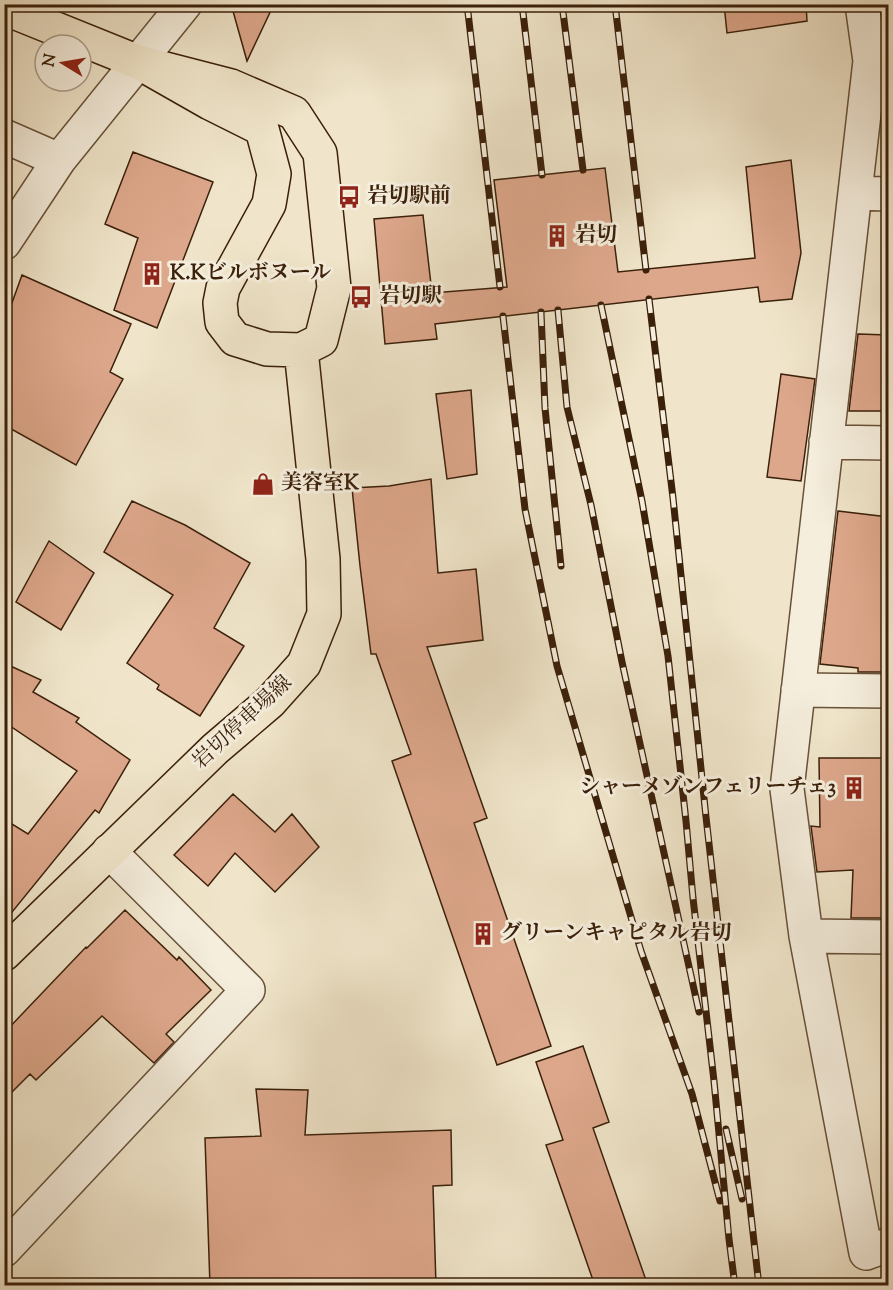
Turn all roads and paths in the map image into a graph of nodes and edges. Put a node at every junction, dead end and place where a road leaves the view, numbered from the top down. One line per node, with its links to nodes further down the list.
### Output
1 (185, 4): 4 (street)
2 (862, 4): 7 (street)
3 (4, 8): 4 (main road)
4 (138, 62): 6 (street); 10 (main road); 10 (main road)
5 (4, 136): 6 (street)
6 (59, 160): 9 (street)
7 (855, 193): 8 (street); 11 (street)
8 (888, 194)
9 (4, 243)
10 (302, 350): 15 (main road, 岩切停車場線)
11 (826, 442): 12 (street); 13 (street)
12 (888, 443)
13 (798, 690): 14 (street); 16 (street)
14 (888, 691)
15 (109, 851): 18 (main road, 岩切停車場線); 20 (street)
16 (806, 936): 17 (street); 19 (street)
17 (888, 938)
18 (4, 954)
19 (888, 1245)
20 (4, 1250)

